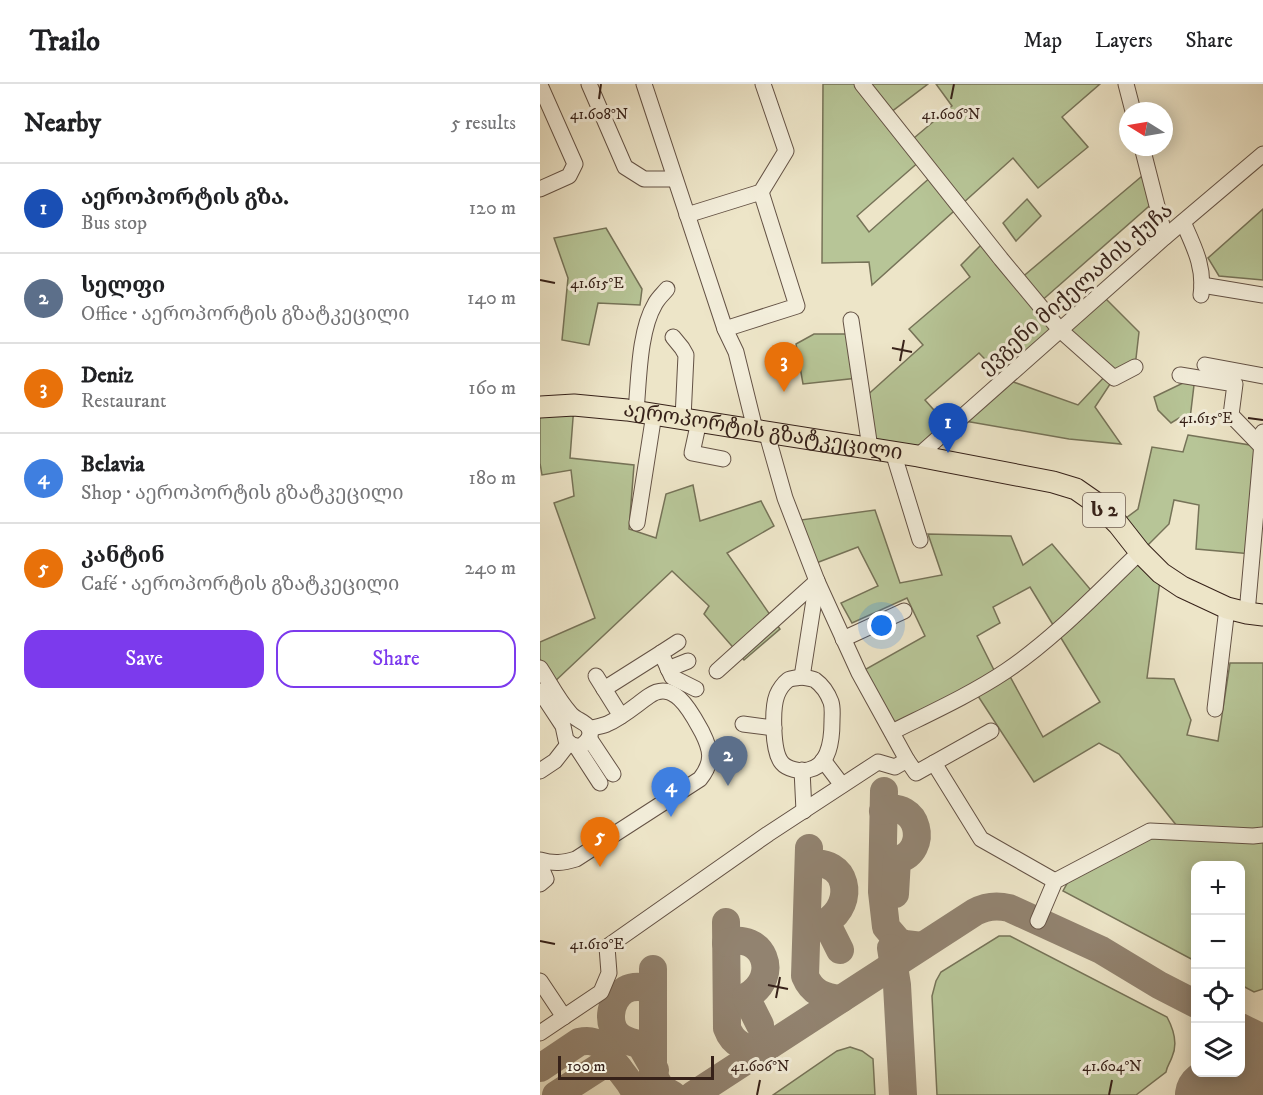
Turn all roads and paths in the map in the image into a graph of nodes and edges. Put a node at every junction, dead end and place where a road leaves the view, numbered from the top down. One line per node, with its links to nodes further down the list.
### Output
1 (589, 84): 10 (street)
2 (644, 84): 10 (street)
3 (763, 84): 12 (street)
4 (862, 84): 20 (street)
5 (1126, 84): 7 (street)
6 (540, 85): 11 (street)
7 (1131, 102)
8 (1263, 154): 14 (street, ევგენი მიქელაძის ქუჩა)
9 (1144, 156): 15 (street)
10 (675, 178): 13 (street)
11 (540, 189)
12 (761, 192): 13 (street); 19 (street)
13 (688, 218): 19 (street)
14 (1183, 222): 15 (street, ევგენი მიქელაძის ქუჩა); 17 (street)
15 (1165, 237): 20 (street, ევგენი მიქელაძის ქუჩა)
16 (667, 289): 27 (street)
17 (1263, 295)
18 (851, 320): 31 (street)
19 (725, 328): 29 (street)
20 (1060, 330): 23 (street); 33 (street, ევგენი მიქელაძის ქუჩა)
21 (673, 337): 28 (street)
22 (1205, 365): 25 (street)
23 (1135, 367)
24 (1180, 375): 30 (street)
25 (1263, 376)
26 (540, 407): 27 (highway, აეროპორტის გზატკეცილი / ს 2)
27 (645, 412): 28 (highway, აეროპორტის გზატკეცილი / ს 2); 36 (street)
28 (691, 419): 29 (highway, აეროპორტის გზატკეცილი / ს 2); 34 (street)
29 (760, 430): 31 (highway, აეროპორტის გზატკეცილი / ს 2); 39 (street)
30 (1262, 440): 35 (street)
31 (870, 448): 32 (highway, აეროპორტის გზატკეცილი / ს 2)
32 (893, 452): 33 (highway, აეროპორტის გზატკეცილი / ს 2); 37 (street)
33 (918, 456): 38 (highway, აეროპორტის გზატკეცილი / ს 2)
34 (723, 459)
35 (1261, 472): 41 (street)
36 (637, 523)
37 (920, 540)
38 (1140, 552): 41 (highway, აეროპორტის გზატკეცილი / ს 2); 58 (street)
39 (817, 581): 42 (street); 48 (street); 49 (street)
40 (904, 611): 42 (street)
41 (1246, 612): 52 (street)
42 (843, 639): 58 (street)
43 (678, 642): 44 (street)
44 (661, 653): 47 (street); 53 (street)
45 (688, 661): 47 (street)
46 (540, 668): 56 (street)
47 (668, 669): 50 (street)
48 (717, 671)
49 (802, 677): 55 (street); 60 (street)
50 (696, 689)
51 (540, 691): 59 (street)
52 (1215, 709)
53 (621, 716): 56 (street); 68 (street)
54 (743, 724): 55 (street)
55 (774, 728): 63 (street)
56 (586, 729): 59 (street); 59 (street); 59 (street)
57 (991, 731): 62 (street)
58 (893, 736): 61 (street)
59 (570, 740): 64 (street)
60 (823, 760): 63 (street); 65 (street)
61 (907, 760): 62 (street); 65 (street)
62 (934, 763): 70 (street)
63 (802, 770): 66 (street)
64 (540, 771)
65 (842, 785): 66 (street)
66 (804, 811): 74 (street)
67 (1263, 835): 70 (street)
68 (540, 860)
69 (540, 865): 71 (street)
70 (1055, 881): 72 (street)
71 (540, 884)
72 (1038, 921)
73 (540, 981): 74 (street)
74 (564, 1017): 75 (street)
75 (540, 1032)

